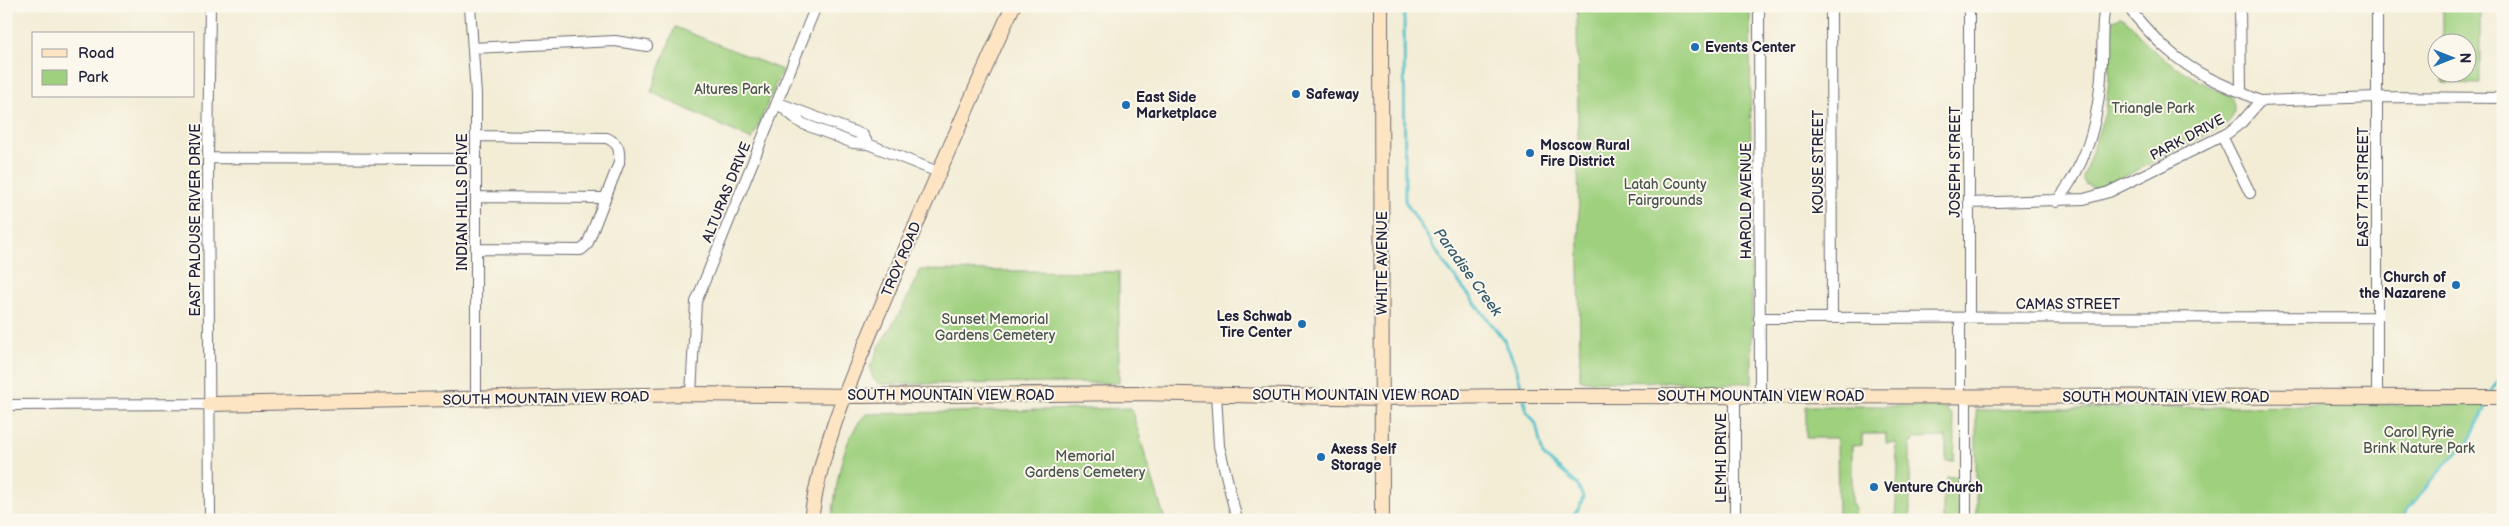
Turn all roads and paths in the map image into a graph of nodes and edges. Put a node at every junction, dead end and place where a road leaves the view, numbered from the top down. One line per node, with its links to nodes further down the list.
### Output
1 (210, 6): 22 (street, EAST PALOUSE RIVER DRIVE)
2 (470, 6): 14 (street, INDIAN HILLS DRIVE)
3 (816, 6): 19 (street, ALTURAS DRIVE)
4 (1013, 6): 24 (street, TROY ROAD)
5 (1381, 6): 42 (street, WHITE AVENUE)
6 (1759, 6): 32 (street, HAROLD AVENUE)
7 (1831, 6): 33 (street, KOUSE STREET)
8 (1969, 6): 29 (street, JOSEPH STREET)
9 (2106, 6): 28 (street)
10 (2127, 6): 15 (street)
11 (2240, 6): 15 (street)
12 (2377, 6): 16 (street, EAST 7TH STREET)
13 (647, 46): 14 (street)
14 (473, 48): 20 (street, INDIAN HILLS DRIVE)
15 (2241, 92): 18 (street)
16 (2377, 97): 17 (street); 18 (street); 31 (street, EAST 7TH STREET)
17 (2503, 98)
18 (2260, 102): 21 (street, PARK DRIVE)
19 (777, 103): 24 (street); 35 (street, ALTURAS DRIVE)
20 (476, 136): 23 (street, INDIAN HILLS DRIVE); 27 (street)
21 (2222, 136): 25 (street); 28 (street, PARK DRIVE)
22 (208, 158): 23 (street); 45 (street, EAST PALOUSE RIVER DRIVE)
23 (476, 159): 26 (street, INDIAN HILLS DRIVE)
24 (938, 172): 37 (street, TROY ROAD)
25 (2250, 193)
26 (476, 197): 27 (street); 30 (street, INDIAN HILLS DRIVE)
27 (605, 198): 30 (street)
28 (2056, 202): 29 (street, PARK DRIVE)
29 (1969, 203): 34 (street, JOSEPH STREET)
30 (476, 249): 44 (street, INDIAN HILLS DRIVE)
31 (2377, 317): 34 (street, CAMAS STREET); 43 (street, EAST 7TH STREET)
32 (1759, 318): 33 (street, CAMAS STREET); 39 (street, HAROLD AVENUE)
33 (1832, 318): 34 (street, CAMAS STREET)
34 (1964, 318): 40 (street, JOSEPH STREET)
35 (690, 394): 37 (street, SOUTH MOUNTAIN VIEW ROAD); 44 (street, SOUTH MOUNTAIN VIEW ROAD)
36 (1216, 394): 37 (street, SOUTH MOUNTAIN VIEW ROAD); 42 (street, SOUTH MOUNTAIN VIEW ROAD); 49 (street)
37 (844, 396): 48 (street, TROY ROAD)
38 (1735, 396): 39 (street, SOUTH MOUNTAIN VIEW ROAD); 42 (street, SOUTH MOUNTAIN VIEW ROAD); 51 (street, LEMHI DRIVE)
39 (1760, 396): 40 (street, SOUTH MOUNTAIN VIEW ROAD)
40 (1963, 396): 43 (street, SOUTH MOUNTAIN VIEW ROAD); 52 (street, JOSEPH STREET)
41 (2503, 397): 43 (street, SOUTH MOUNTAIN VIEW ROAD)
42 (1382, 398): 50 (street, WHITE AVENUE)
43 (2377, 398)
44 (476, 399): 45 (street, SOUTH MOUNTAIN VIEW ROAD)
45 (209, 404): 46 (street); 47 (street, EAST PALOUSE RIVER DRIVE)
46 (6, 405)
47 (210, 520)
48 (810, 520)
49 (1237, 520)
50 (1382, 520)
51 (1735, 520)
52 (1966, 520)

